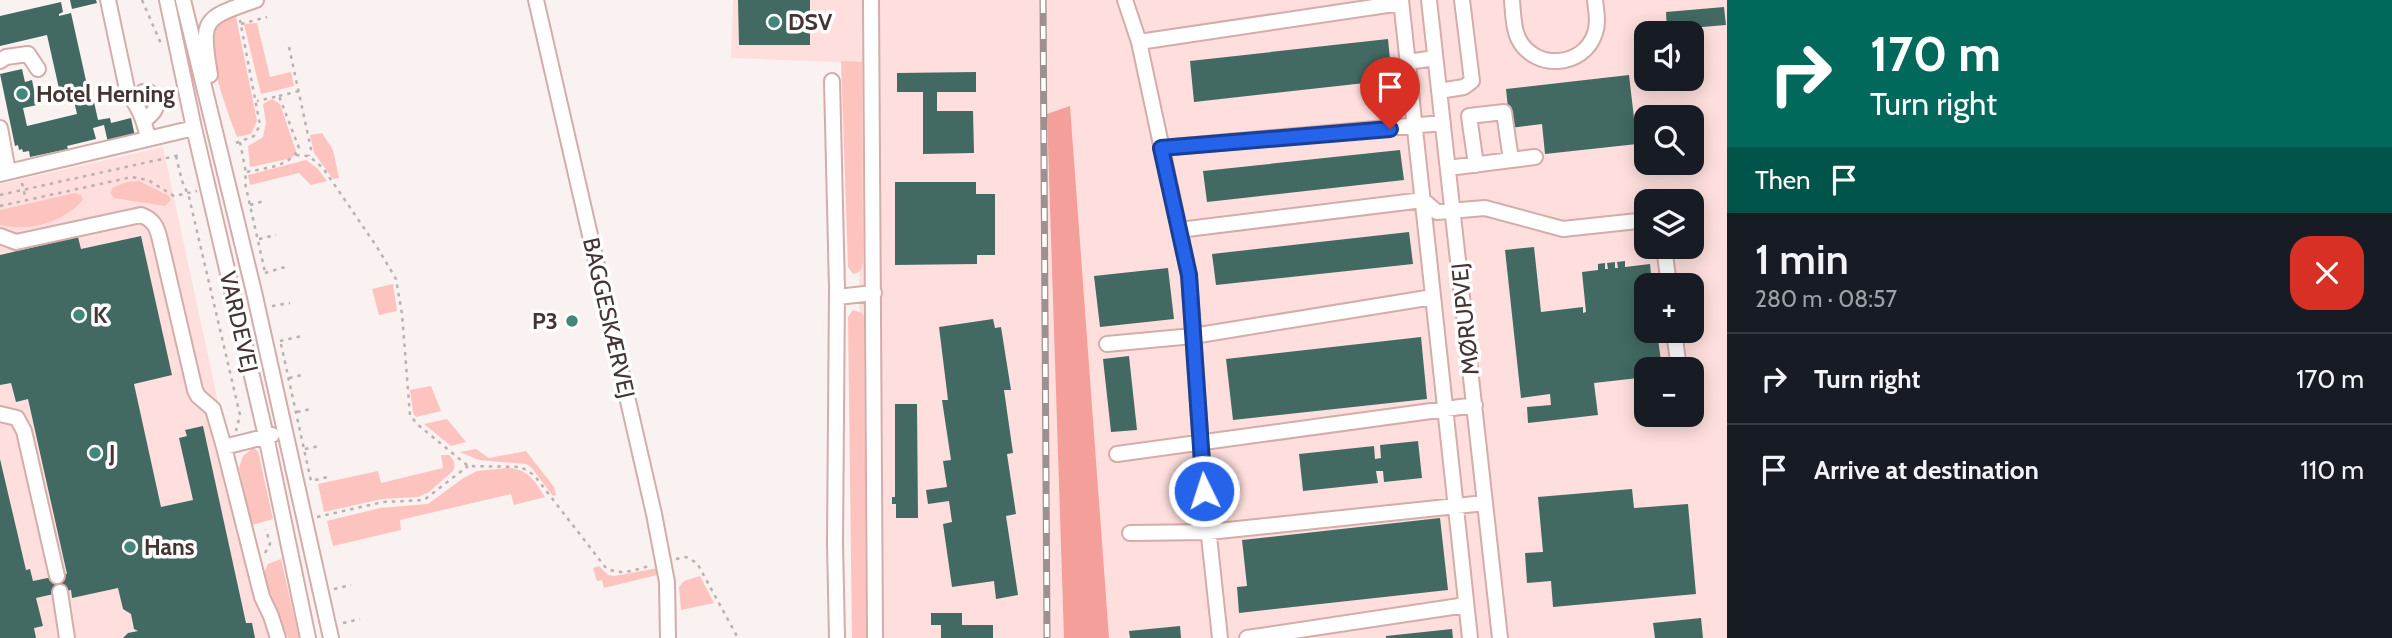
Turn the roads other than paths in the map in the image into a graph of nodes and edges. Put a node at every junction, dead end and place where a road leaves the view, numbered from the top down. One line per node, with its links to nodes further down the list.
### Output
1 (108, 0): 23 (street)
2 (200, 0): 12 (street)
3 (256, 0): 13 (street)
4 (536, 0): 66 (street, BAGGESKÆRVEJ)
5 (871, 0): 42 (street)
6 (1125, 0): 16 (street)
7 (1429, 0): 17 (street, MØRUPVEJ)
8 (1462, 0): 22 (street)
9 (1512, 0): 10 (street)
10 (1595, 0)
11 (1401, 1): 16 (street); 19 (street)
12 (176, 3): 14 (street, VARDEVEJ); 15 (street, VARDEVEJ)
13 (230, 9): 14 (street); 29 (street, VARDEVEJ)
14 (188, 19): 15 (street); 29 (street, VARDEVEJ)
15 (172, 23): 28 (street, VARDEVEJ)
16 (1139, 41): 31 (street)
17 (1436, 58): 19 (street); 22 (street, MØRUPVEJ)
18 (0, 61): 20 (street)
19 (1408, 62): 26 (street)
20 (38, 69)
21 (832, 81): 43 (street)
22 (1439, 91): 25 (street, MØRUPVEJ)
23 (135, 102): 24 (street); 24 (street)
24 (145, 120): 30 (street)
25 (1443, 123): 26 (street); 35 (street, MØRUPVEJ)
26 (1415, 127): 31 (street); 37 (street)
27 (0, 128): 36 (street)
28 (194, 128): 30 (street); 51 (street, VARDEVEJ)
29 (215, 132): 50 (street, VARDEVEJ)
30 (148, 139): 36 (street)
31 (1161, 148): 40 (street)
32 (1535, 157): 33 (street)
33 (1511, 160): 34 (street); 34 (street)
34 (1476, 165): 35 (street)
35 (1448, 168): 38 (street, MØRUPVEJ)
36 (9, 172)
37 (1423, 200): 38 (street); 40 (street); 44 (street)
38 (1452, 210): 39 (street); 47 (street, MØRUPVEJ)
39 (1634, 221)
40 (1179, 230): 45 (street)
41 (0, 236): 53 (street)
42 (874, 293): 43 (street); 68 (street)
43 (837, 297): 67 (street)
44 (1433, 298): 45 (street); 48 (street)
45 (1193, 336): 46 (street); 52 (street)
46 (1107, 344)
47 (1475, 405): 48 (street); 55 (street, MØRUPVEJ)
48 (1445, 410): 52 (street); 56 (street)
49 (0, 414): 59 (street)
50 (284, 432): 51 (street); 65 (street, VARDEVEJ)
51 (266, 436): 53 (street); 64 (street, VARDEVEJ)
52 (1200, 443): 54 (street); 57 (street)
53 (231, 445): 63 (street)
54 (1117, 454)
55 (1485, 503): 56 (street); 72 (street, MØRUPVEJ)
56 (1455, 507): 57 (street); 61 (street)
57 (1209, 531): 58 (street); 69 (street)
58 (1130, 533)
59 (57, 576)
60 (60, 592): 62 (street)
61 (1466, 605): 70 (street); 71 (street)
62 (67, 638)
63 (278, 638)
64 (307, 638)
65 (331, 638)
66 (668, 638)
67 (838, 638)
68 (875, 638)
69 (1220, 638)
70 (1247, 638)
71 (1470, 638)
72 (1500, 638)

